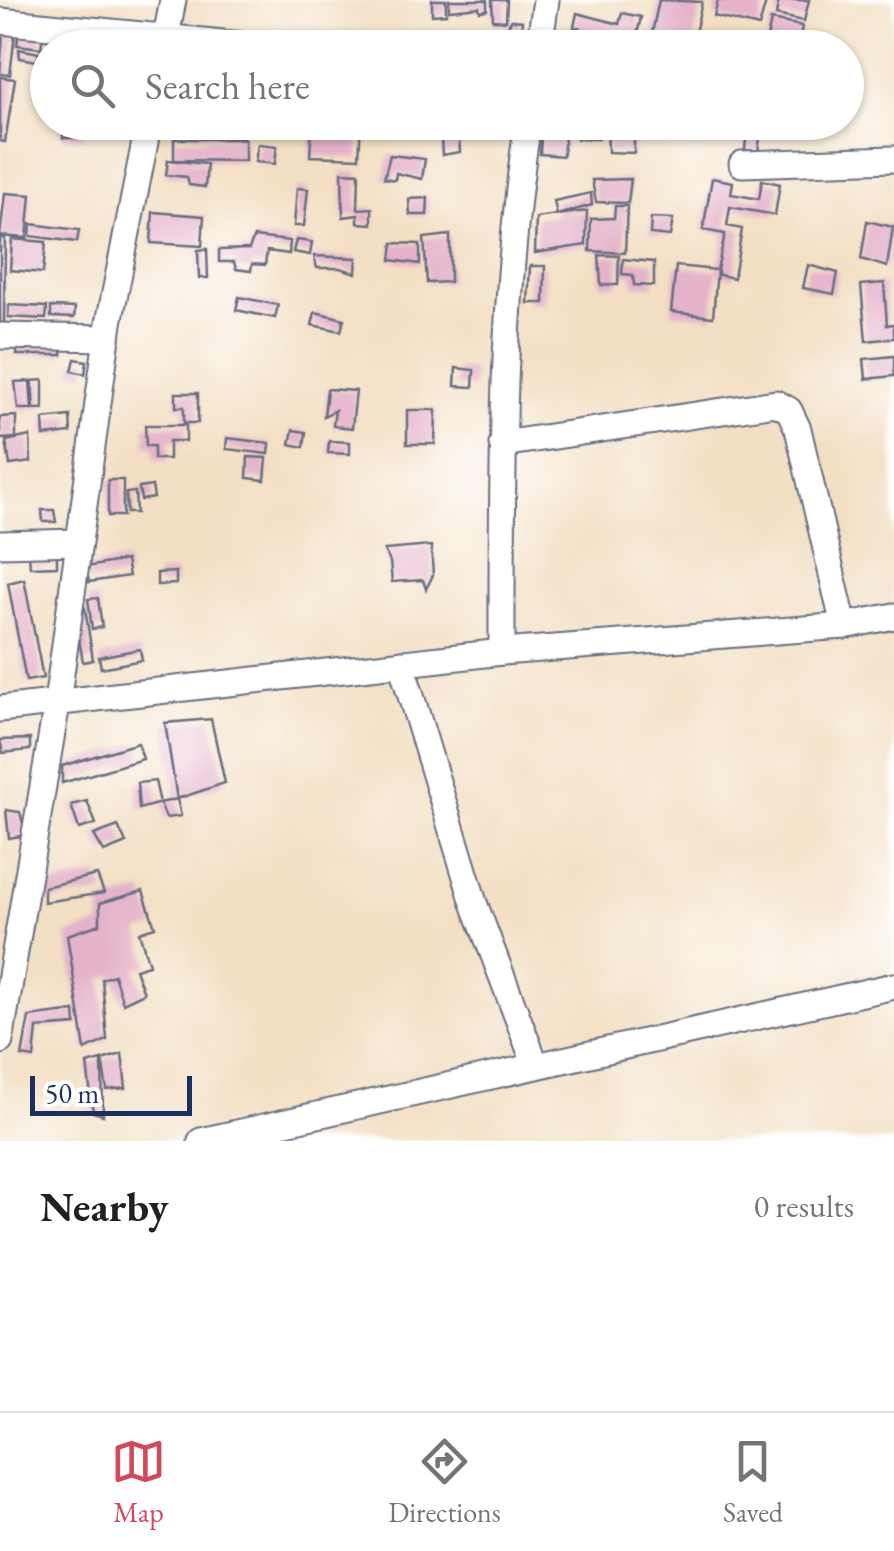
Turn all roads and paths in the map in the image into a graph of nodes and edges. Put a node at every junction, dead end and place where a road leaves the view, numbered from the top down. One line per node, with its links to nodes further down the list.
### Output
1 (173, 0): 5 (street)
2 (546, 0): 6 (street)
3 (0, 21): 4 (street)
4 (71, 30)
5 (167, 30)
6 (542, 30)
7 (146, 140): 12 (street)
8 (525, 140): 13 (street)
9 (894, 159): 10 (street)
10 (742, 164)
11 (0, 336): 12 (street)
12 (107, 338): 14 (street)
13 (502, 444): 17 (street); 18 (street)
14 (79, 542): 15 (street); 20 (street)
15 (0, 544)
16 (894, 616): 17 (street)
17 (844, 626): 18 (street)
18 (502, 652): 19 (street)
19 (401, 663): 20 (street); 24 (street)
20 (57, 702): 21 (street); 23 (street)
21 (0, 708)
22 (893, 988): 24 (street)
23 (0, 1041)
24 (536, 1066): 25 (street)
25 (201, 1141)

